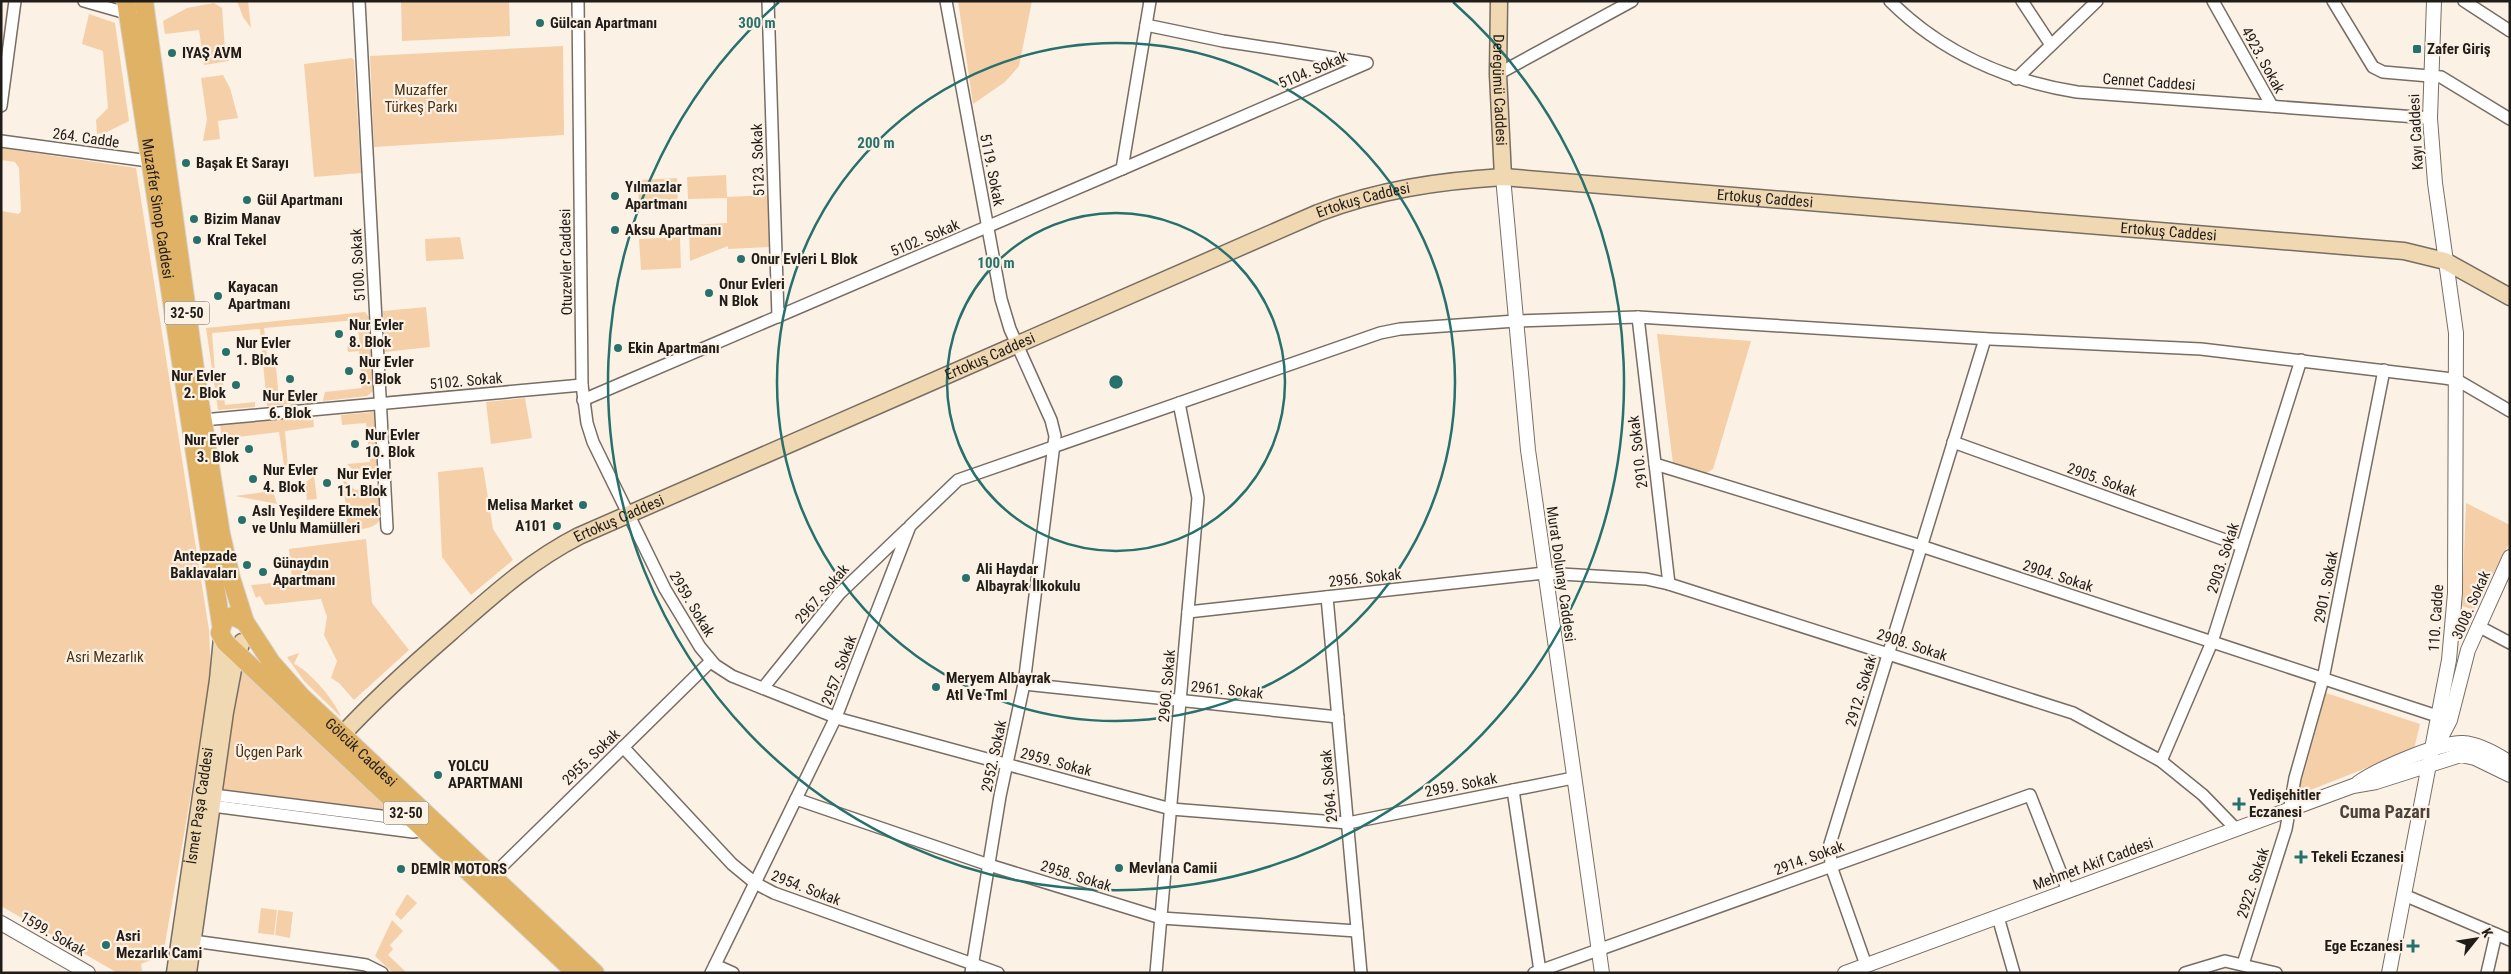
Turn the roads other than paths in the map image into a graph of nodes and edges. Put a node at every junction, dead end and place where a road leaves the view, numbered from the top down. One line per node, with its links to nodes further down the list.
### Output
1 (15, 1): 25 (street)
2 (84, 1): 17 (street)
3 (359, 1): 47 (street, 5100. Sokak)
4 (578, 1): 44 (street, Otuzevler Caddesi)
5 (768, 1): 36 (street, 5123. Sokak)
6 (946, 1): 33 (street, 5119. Sokak)
7 (1150, 1): 19 (street)
8 (1499, 1): 22 (main road, Deregümü Caddesi)
9 (1632, 1): 22 (street)
10 (2022, 1): 21 (street)
11 (2097, 1): 21 (street)
12 (2213, 1): 26 (street, 4923. Sokak)
13 (2333, 1): 23 (street)
14 (2434, 1): 23 (street, Kayı Caddesi)
15 (2464, 1): 20 (street)
16 (1892, 2): 24 (street, Cennet Caddesi)
17 (127, 7): 18 (street); 30 (main road, Muzaffer Sinop Caddesi / 32-50)
18 (145, 10): 30 (main road, Muzaffer Sinop Caddesi / 32-50)
19 (1146, 26): 31 (street); 31 (street, 5104. Sokak)
20 (2510, 31)
21 (2051, 45): 24 (street)
22 (1498, 74): 32 (main road, Deregümü Caddesi)
23 (2430, 75): 27 (street, Kayı Caddesi); 28 (street)
24 (2016, 79): 26 (street, Cennet Caddesi)
25 (1, 106)
26 (2272, 106): 27 (street, Cennet Caddesi)
27 (2430, 118): 34 (street, Kayı Caddesi)
28 (2510, 119)
29 (1, 141): 30 (street, 264. Cadde)
30 (158, 162): 49 (main road, Muzaffer Sinop Caddesi / 32-50); 64 (main road, Muzaffer Sinop Caddesi / 32-50)
31 (1122, 169): 33 (street, 5102. Sokak)
32 (1503, 177): 34 (main road, Ertokuş Caddesi); 38 (street, Murat Dolunay Caddesi); 40 (main road, Ertokuş Caddesi)
33 (988, 227): 36 (street, 5102. Sokak); 40 (street, 5119. Sokak)
34 (2445, 260): 35 (main road, Ertokuş Caddesi); 43 (street, 110. Cadde)
35 (2510, 297)
36 (778, 317): 45 (street, 5102. Sokak)
37 (1638, 317): 38 (street, 2957. Sokak); 39 (street, 2957. Sokak); 52 (street, 2910. Sokak)
38 (1516, 321): 46 (street, 2957. Sokak); 59 (street, Murat Dolunay Caddesi)
39 (1984, 339): 41 (street, 2957. Sokak); 50 (street, 2912. Sokak)
40 (1016, 344): 51 (street, 2952. Sokak); 53 (main road, Ertokuş Caddesi)
41 (2301, 360): 42 (street, 2957. Sokak); 57 (street, 2903. Sokak)
42 (2384, 370): 43 (street, 2957. Sokak); 69 (street, 2901. Sokak)
43 (2457, 380): 48 (street); 75 (street, 110. Cadde)
44 (582, 385): 45 (street, Otuzevler Caddesi); 47 (street, 5102. Sokak)
45 (583, 400): 53 (street, Otuzevler Caddesi)
46 (1179, 403): 51 (street, 2957. Sokak); 62 (street, 2960. Sokak)
47 (381, 404): 49 (street, 5102. Sokak); 55 (street, 5100. Sokak)
48 (2510, 411)
49 (203, 420): 64 (main road, Muzaffer Sinop Caddesi / 32-50)
50 (1953, 442): 56 (street, 2912. Sokak); 57 (street, 2905. Sokak)
51 (1055, 446): 54 (street, 2957. Sokak); 70 (street, 2952. Sokak)
52 (1655, 464): 56 (street, 2904. Sokak); 60 (street, 2910. Sokak)
53 (627, 515): 68 (street, 2959. Sokak); 76 (main road, Ertokuş Caddesi)
54 (910, 526): 71 (street, 2967. Sokak); 74 (street, 2957. Sokak)
55 (387, 528)
56 (1921, 546): 65 (street, 2904. Sokak); 67 (street, 2912. Sokak)
57 (2242, 546): 65 (street, 2903. Sokak)
58 (2510, 557): 63 (street, 3008. Sokak)
59 (1544, 574): 60 (street, 2908. Sokak); 61 (street, 2956. Sokak); 85 (street, Murat Dolunay Caddesi)
60 (1669, 584): 67 (street, 2908. Sokak)
61 (1327, 597): 62 (street, 2956. Sokak); 73 (street, 2964. Sokak)
62 (1188, 612): 72 (street, 2960. Sokak)
63 (2478, 626): 66 (street); 75 (street, 3008. Sokak)
64 (234, 635): 76 (main road, Gölcük Caddesi); 88 (main road, İsmet Paşa Caddesi); 92 (main road, Gölcük Caddesi / 32-50)
65 (2212, 642): 69 (street, 2904. Sokak); 80 (street, 2903. Sokak)
66 (2510, 643)
67 (1888, 653): 80 (street, 2908. Sokak); 96 (street, 2912. Sokak)
68 (711, 660): 71 (street, 2959. Sokak); 77 (street, 2955. Sokak)
69 (2323, 678): 75 (street, 2904. Sokak); 91 (street, 2901. Sokak)
70 (1024, 684): 72 (street, 2961. Sokak); 82 (street, 2952. Sokak)
71 (763, 688): 74 (street, 2959. Sokak)
72 (1180, 700): 73 (street, 2961. Sokak); 90 (street, 2960. Sokak)
73 (1338, 716): 93 (street, 2964. Sokak)
74 (836, 717): 82 (street, 2959. Sokak); 89 (street, 2957. Sokak)
75 (2445, 718): 78 (street); 79 (street, 110. Cadde)
76 (342, 735): 92 (main road, Gölcük Caddesi)
77 (622, 747): 97 (street, 2955. Sokak); 98 (street, 2954. Sokak)
78 (2478, 747): 79 (street, Mehmet Akif Caddesi); 81 (street, Mehmet Akif Caddesi)
79 (2433, 750): 83 (street, 110. Cadde); 86 (street, Mehmet Akif Caddesi)
80 (2161, 761): 94 (street, 2908. Sokak)
81 (2510, 763)
82 (1007, 764): 90 (street, 2959. Sokak); 95 (street, 2952. Sokak)
83 (2431, 764): 84 (street, Mehmet Akif Caddesi); 86 (street, Mehmet Akif Caddesi); 100 (street, 110. Cadde)
84 (2510, 775)
85 (1573, 778): 87 (street, 2959. Sokak); 108 (street, Murat Dolunay Caddesi)
86 (2353, 786): 91 (street, Mehmet Akif Caddesi)
87 (1513, 790): 93 (street, 2959. Sokak); 114 (street)
88 (206, 799): 92 (street); 92 (street); 106 (main road, İsmet Paşa Caddesi)
89 (796, 799): 95 (street, 2958. Sokak); 98 (street, 2957. Sokak)
90 (1171, 809): 93 (street, 2959. Sokak); 102 (street, 2960. Sokak)
91 (2290, 810): 94 (street, Mehmet Akif Caddesi); 110 (street, 2922. Sokak)
92 (425, 822): 97 (main road, Gölcük Caddesi); 117 (main road, Gölcük Caddesi / 32-50)
93 (1348, 823): 104 (street, 2964. Sokak)
94 (2236, 829): 99 (street, Mehmet Akif Caddesi)
95 (989, 865): 102 (street, 2958. Sokak); 111 (street, 2952. Sokak)
96 (1831, 866): 99 (street, 2914. Sokak); 108 (street, 2914. Sokak); 109 (street, 2912. Sokak)
97 (492, 876): 118 (main road, Gölcük Caddesi)
98 (755, 883): 111 (street, 2954. Sokak); 112 (street, 2957. Sokak)
99 (2068, 891): 101 (street, Mehmet Akif Caddesi)
100 (2404, 895): 105 (street); 128 (street, 110. Cadde)
101 (1998, 917): 109 (street, Mehmet Akif Caddesi); 125 (street)
102 (1161, 918): 104 (street, 2958. Sokak); 121 (street, 2960. Sokak)
103 (1, 923): 115 (street, 1599. Sokak)
104 (1357, 930): 122 (street, 2964. Sokak)
105 (2496, 934): 107 (street); 129 (street)
106 (186, 940): 113 (main road, İsmet Paşa Caddesi); 116 (street)
107 (2510, 940)
108 (1598, 950): 114 (street, 2914. Sokak); 123 (street, Murat Dolunay Caddesi)
109 (1866, 965): 124 (street, Mehmet Akif Caddesi)
110 (2238, 966): 126 (street); 127 (street)
111 (972, 968): 120 (street, 2954. Sokak)
112 (713, 969): 119 (street)
113 (180, 971)
114 (1537, 972)
115 (88, 973)
116 (382, 973)
117 (576, 973)
118 (594, 973)
119 (733, 973)
120 (998, 973)
121 (1156, 973)
122 (1361, 973)
123 (1602, 973)
124 (1845, 973)
125 (2014, 973)
126 (2185, 973)
127 (2276, 973)
128 (2389, 973)
129 (2487, 973)

